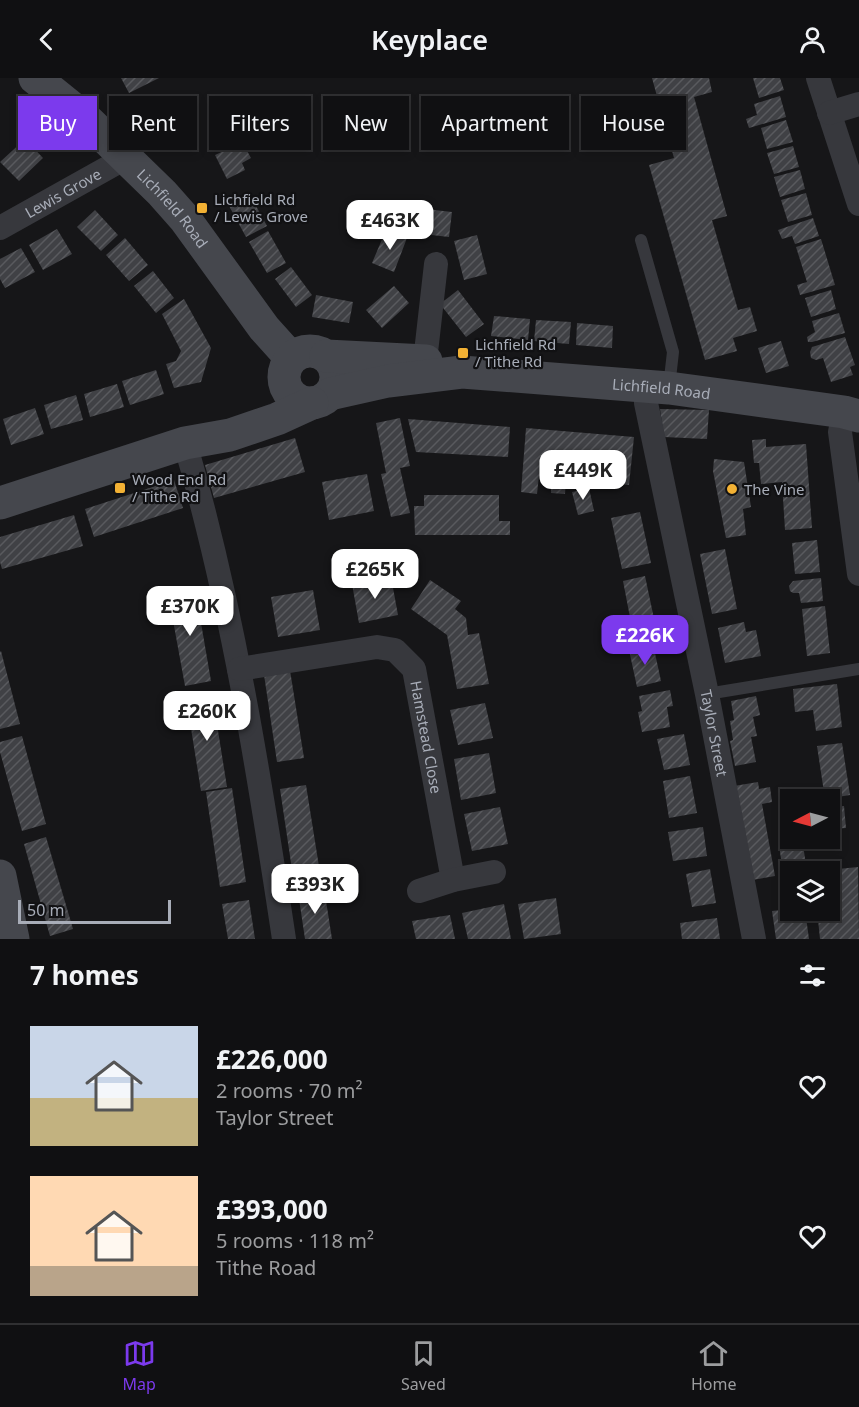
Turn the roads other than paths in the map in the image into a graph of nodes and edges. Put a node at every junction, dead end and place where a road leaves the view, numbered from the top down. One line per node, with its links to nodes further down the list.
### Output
1 (818, 78): 4 (street)
2 (36, 79): 5 (main road, Lichfield Road)
3 (859, 104): 4 (street)
4 (829, 113): 6 (street)
5 (127, 157): 7 (street, Lewis Grove); 12 (main road, Lichfield Road)
6 (859, 204)
7 (0, 228)
8 (640, 240): 14 (lane)
9 (436, 264): 11 (street)
10 (326, 356): 11 (main road, Lichfield Road); 12 (main road); 15 (main road)
11 (425, 361): 13 (main road, Lichfield Road)
12 (288, 372): 15 (main road); 17 (main road)
13 (462, 372): 14 (main road, Lichfield Road); 15 (main road, Lichfield Road)
14 (657, 387): 16 (main road, Lichfield Road); 22 (street, Taylor Street)
15 (321, 398): 17 (main road, Lichfield Road)
16 (852, 414): 19 (street)
17 (190, 441): 18 (main road); 20 (street)
18 (0, 503)
19 (859, 574)
20 (239, 669): 25 (street, Hamstead Close); 28 (street)
21 (859, 669): 22 (lane)
22 (707, 694): 29 (street, Taylor Street)
23 (494, 872): 25 (street)
24 (0, 876): 27 (main road)
25 (453, 880): 26 (street)
26 (419, 891)
27 (13, 939)
28 (284, 939)
29 (754, 939)

